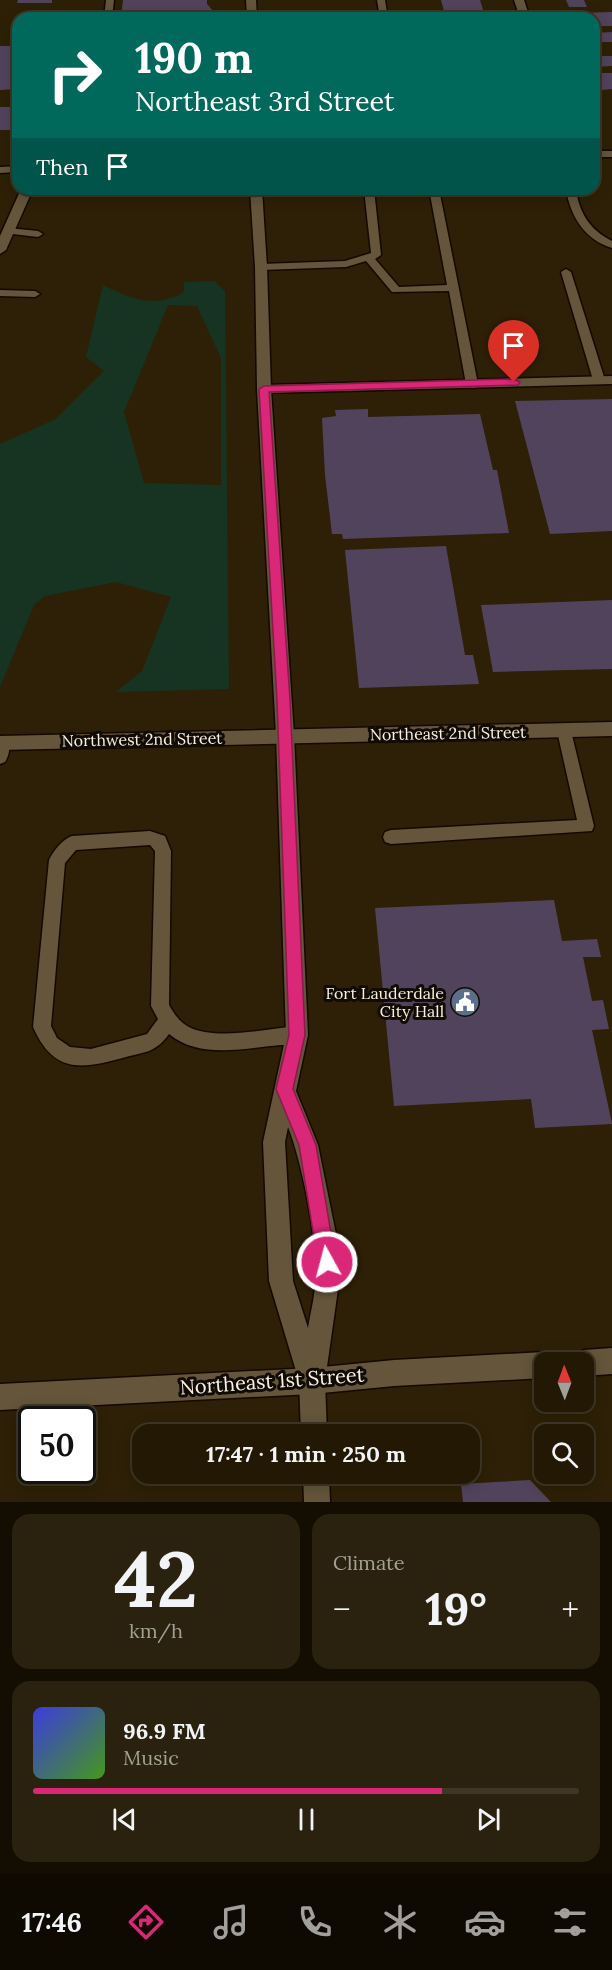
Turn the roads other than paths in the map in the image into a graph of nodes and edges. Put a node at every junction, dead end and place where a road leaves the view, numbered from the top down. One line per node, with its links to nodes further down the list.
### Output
1 (24, 195): 6 (main road)
2 (256, 195): 11 (main road)
3 (370, 195): 10 (lane)
4 (435, 195): 13 (lane)
5 (573, 195): 8 (lane)
6 (8, 231): 7 (lane); 9 (main road)
7 (39, 234)
8 (612, 245)
9 (0, 250)
10 (368, 257): 11 (lane); 13 (lane)
11 (261, 267): 18 (main road)
12 (566, 273): 16 (lane)
13 (454, 288): 17 (lane)
14 (0, 293): 15 (lane)
15 (35, 294)
16 (606, 380): 17 (main road)
17 (472, 384): 18 (main road)
18 (264, 389): 21 (main road)
19 (612, 729): 20 (main road, Northeast 2nd Street)
20 (564, 731): 21 (main road, Northeast 2nd Street); 23 (lane)
21 (285, 735): 22 (main road, Northwest 2nd Street); 25 (main road)
22 (1, 748)
23 (390, 837)
24 (167, 1021): 24 (lane); 25 (lane)
25 (297, 1035): 26 (main road)
26 (284, 1089): 30 (main road); 30 (main road)
27 (612, 1361): 28 (main road)
28 (594, 1362)
29 (534, 1366): 30 (main road, Northeast 1st Street)
30 (312, 1381): 31 (main road, Northeast 1st Street); 32 (main road)
31 (0, 1397)
32 (314, 1424)
33 (316, 1484): 34 (main road)
34 (317, 1502)

